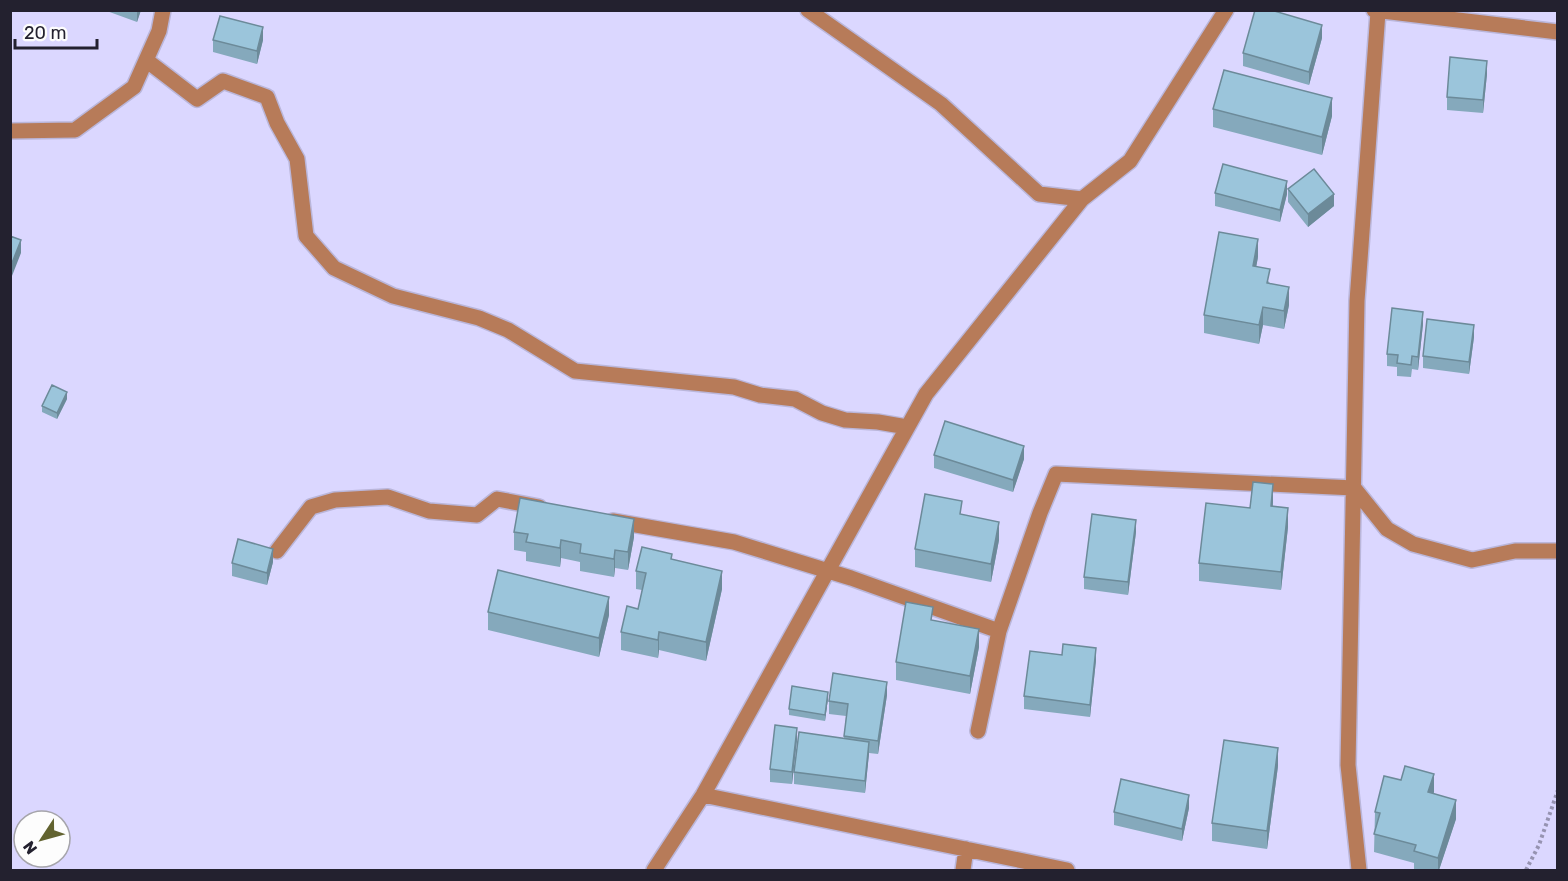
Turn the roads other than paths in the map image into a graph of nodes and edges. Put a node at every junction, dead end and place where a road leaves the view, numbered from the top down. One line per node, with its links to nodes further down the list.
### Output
1 (163, 10): 6 (street)
2 (808, 10): 8 (street)
3 (1226, 10): 8 (street)
4 (1376, 11): 5 (street); 10 (street)
5 (1557, 32)
6 (146, 60): 7 (street); 9 (street)
7 (10, 131)
8 (1082, 199): 9 (street)
9 (907, 427): 15 (street)
10 (1354, 488): 14 (street); 16 (street); 23 (street)
11 (552, 510): 13 (street)
12 (596, 518): 15 (street)
13 (277, 551)
14 (1557, 551)
15 (827, 570): 16 (street); 18 (street)
16 (999, 631): 17 (street)
17 (978, 731)
18 (703, 795): 19 (street); 20 (street)
19 (966, 849): 21 (street); 22 (street)
20 (654, 870)
21 (963, 870)
22 (1067, 870)
23 (1359, 870)

